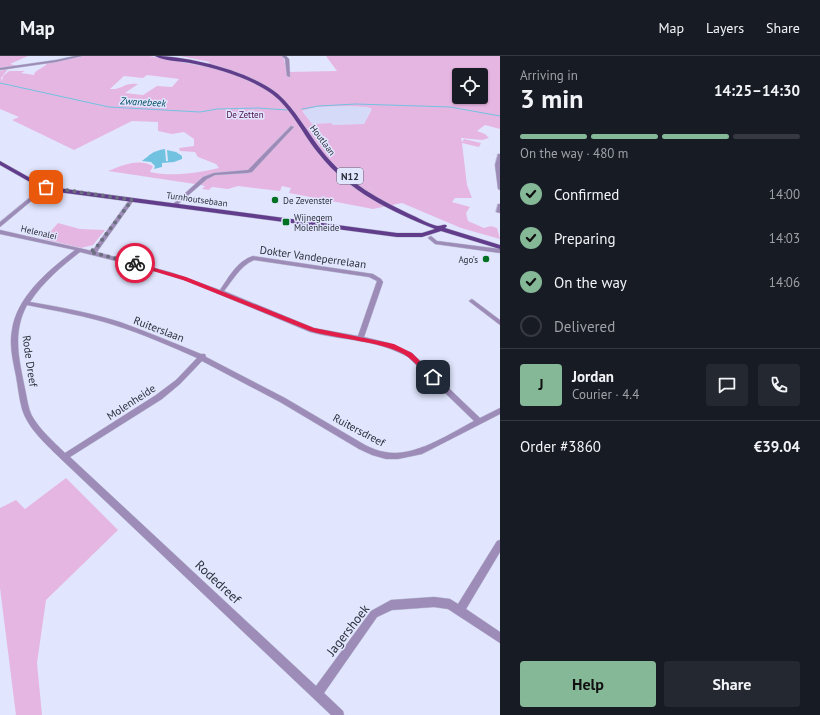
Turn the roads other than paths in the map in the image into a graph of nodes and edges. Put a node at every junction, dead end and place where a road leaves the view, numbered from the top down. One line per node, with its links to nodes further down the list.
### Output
1 (80, 56): 5 (street)
2 (157, 56): 17 (main road, Houtlaan / N12)
3 (168, 56): 17 (main road, Houtlaan / N12)
4 (284, 56): 6 (street)
5 (0, 69)
6 (289, 76)
7 (292, 127): 13 (street)
8 (500, 155): 10 (street)
9 (0, 163): 11 (main road, Turnhoutsebaan)
10 (500, 184)
11 (46, 187): 12 (main road, Turnhoutsebaan); 16 (street)
12 (132, 200): 13 (main road, Turnhoutsebaan); 23 (street)
13 (174, 205): 19 (main road, Turnhoutsebaan)
14 (500, 205): 15 (street)
15 (500, 212)
16 (0, 225)
17 (446, 229): 19 (main road, Turnhoutsebaan); 20 (main road, Houtlaan / N12); 21 (main road, Houtlaan / N12)
18 (0, 232): 22 (street, Helenalei)
19 (429, 236): 24 (street, Turnhoutsebaan)
20 (500, 243)
21 (500, 247)
22 (74, 251): 23 (street, Helenalei); 27 (street, Rode Dreef)
23 (93, 251): 25 (street, Helenalei)
24 (500, 251)
25 (220, 293): 29 (street, Helenalei); 29 (street, Dokter Vandeperrelaan)
26 (472, 301): 28 (street)
27 (26, 303): 30 (street, Ruiterslaan); 34 (street, Rode Dreef)
28 (500, 323)
29 (360, 339): 33 (street, Helenalei)
30 (203, 356): 31 (street, Ruiterslaan); 34 (street, Molenheide)
31 (276, 396): 33 (street, Ruitersdreef)
32 (500, 411): 33 (street, Ruitersdreef)
33 (479, 421)
34 (64, 457): 35 (street, Rode Dreef)
35 (78, 470): 39 (street, Rodedreef)
36 (500, 544): 37 (street)
37 (460, 610): 38 (street, Jagershoek); 39 (street, Jagershoek)
38 (500, 638)
39 (317, 694): 40 (street, Rodedreef)
40 (339, 715)

